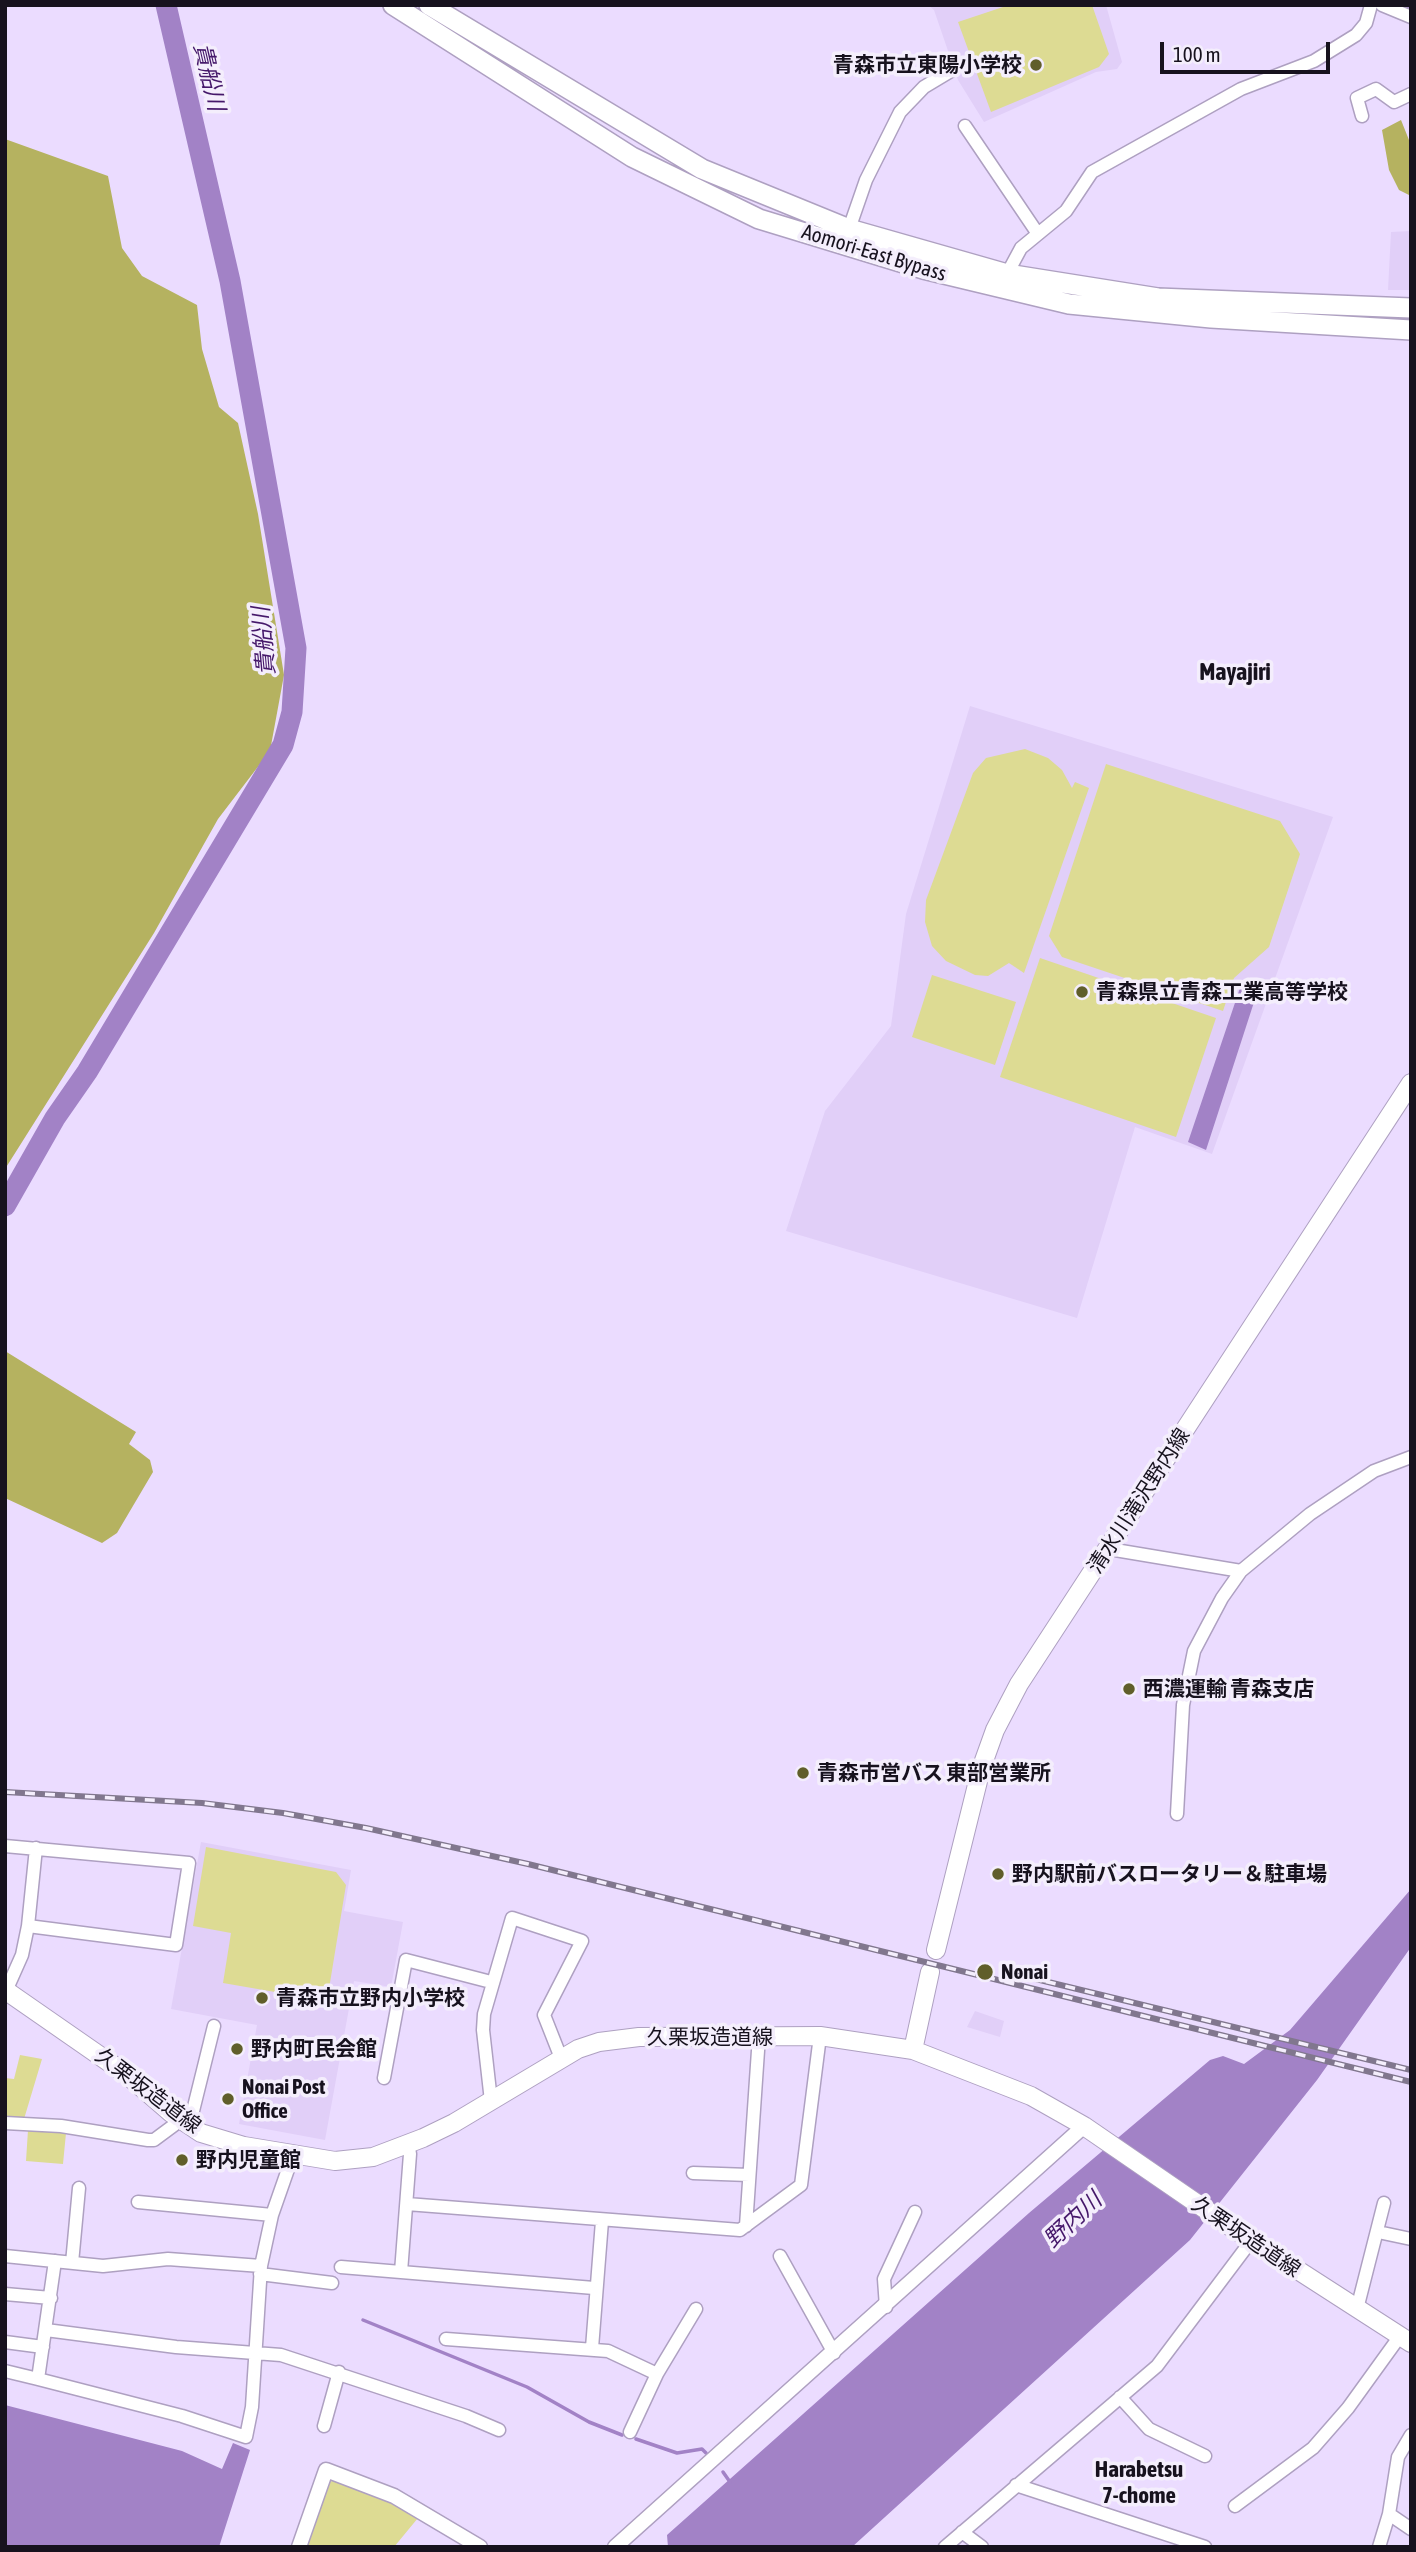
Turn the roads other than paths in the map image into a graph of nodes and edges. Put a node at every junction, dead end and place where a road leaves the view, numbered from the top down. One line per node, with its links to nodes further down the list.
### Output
1 (393, 5): 14 (highway, Aomori-East Bypass)
2 (429, 5): 10 (highway, Aomori-East Bypass)
3 (1371, 5): 11 (street)
4 (1382, 5): 5 (street)
5 (1411, 17)
6 (954, 69): 10 (street)
7 (1411, 94): 8 (street)
8 (1362, 116)
9 (965, 126): 11 (street)
10 (849, 229): 12 (highway, Aomori-East Bypass)
11 (1038, 234): 12 (street)
12 (1007, 274): 13 (highway, Aomori-East Bypass)
13 (1411, 308)
14 (1411, 330)
15 (1411, 1083): 17 (main road, 清水川滝沢野内線)
16 (1411, 1457): 18 (street)
17 (1109, 1549): 18 (street); 23 (main road, 清水川滝沢野内線)
18 (1241, 1571): 19 (street)
19 (1177, 1814)
20 (5, 1846): 21 (street)
21 (36, 1848): 22 (street); 22 (street)
22 (28, 1926): 26 (street)
23 (936, 1950)
24 (930, 1972): 30 (main road)
25 (491, 1982): 31 (street); 32 (street); 33 (street)
26 (6, 1990): 35 (main road, 久栗坂造道線)
27 (214, 2026): 35 (street)
28 (759, 2036): 29 (main road, 久栗坂造道線); 31 (main road, 久栗坂造道線); 40 (street)
29 (820, 2036): 30 (main road, 久栗坂造道線); 48 (street)
30 (913, 2050): 36 (main road, 久栗坂造道線)
31 (561, 2058): 33 (main road, 久栗坂造道線)
32 (384, 2078)
33 (491, 2101): 37 (main road, 久栗坂造道線)
34 (5, 2123): 35 (street)
35 (185, 2124): 38 (main road, 久栗坂造道線)
36 (1091, 2131): 51 (main road, 久栗坂造道線); 63 (street)
37 (408, 2143): 38 (main road, 久栗坂造道線); 44 (street)
38 (293, 2155): 46 (street)
39 (693, 2173): 40 (street)
40 (750, 2175): 48 (street)
41 (79, 2188): 55 (street)
42 (138, 2202): 46 (street)
43 (1384, 2203): 49 (street)
44 (407, 2204): 47 (street); 58 (street)
45 (915, 2212): 63 (street)
46 (272, 2216): 57 (street)
47 (602, 2221): 48 (street); 60 (street)
48 (746, 2225)
49 (1378, 2232): 50 (street); 65 (street)
50 (1411, 2238)
51 (1251, 2241): 65 (main road, 久栗坂造道線); 78 (street)
52 (5, 2256): 54 (street)
53 (780, 2256): 73 (street)
54 (55, 2261): 55 (street); 62 (street)
55 (72, 2263): 57 (street)
56 (341, 2267): 58 (street)
57 (261, 2270): 59 (street); 72 (street)
58 (401, 2272): 60 (street)
59 (331, 2283)
60 (594, 2288): 71 (street)
61 (5, 2294): 62 (street)
62 (51, 2298): 66 (street)
63 (886, 2307): 73 (street)
64 (695, 2309): 76 (street)
65 (1357, 2309): 68 (main road, 久栗坂造道線)
66 (46, 2330): 70 (street); 72 (street)
67 (446, 2339): 71 (street)
68 (1405, 2339): 85 (street)
69 (5, 2342): 70 (street)
70 (43, 2347): 77 (street)
71 (592, 2348): 76 (street)
72 (256, 2353): 75 (street); 77 (street)
73 (834, 2353): 91 (street)
74 (5, 2371): 77 (street)
75 (338, 2372): 79 (street); 80 (street)
76 (657, 2374): 81 (street)
77 (38, 2379)
78 (1120, 2397): 83 (street); 84 (street)
79 (324, 2426)
80 (499, 2430)
81 (630, 2432)
82 (1410, 2438): 86 (street)
83 (1205, 2456)
84 (1016, 2485): 88 (street); 94 (street)
85 (1235, 2506)
86 (1389, 2514): 87 (street); 95 (street)
87 (1411, 2529)
88 (962, 2532): 92 (street); 93 (street)
89 (299, 2547): 90 (street)
90 (480, 2547)
91 (615, 2547)
92 (945, 2547)
93 (982, 2547)
94 (1205, 2547)
95 (1380, 2547)

